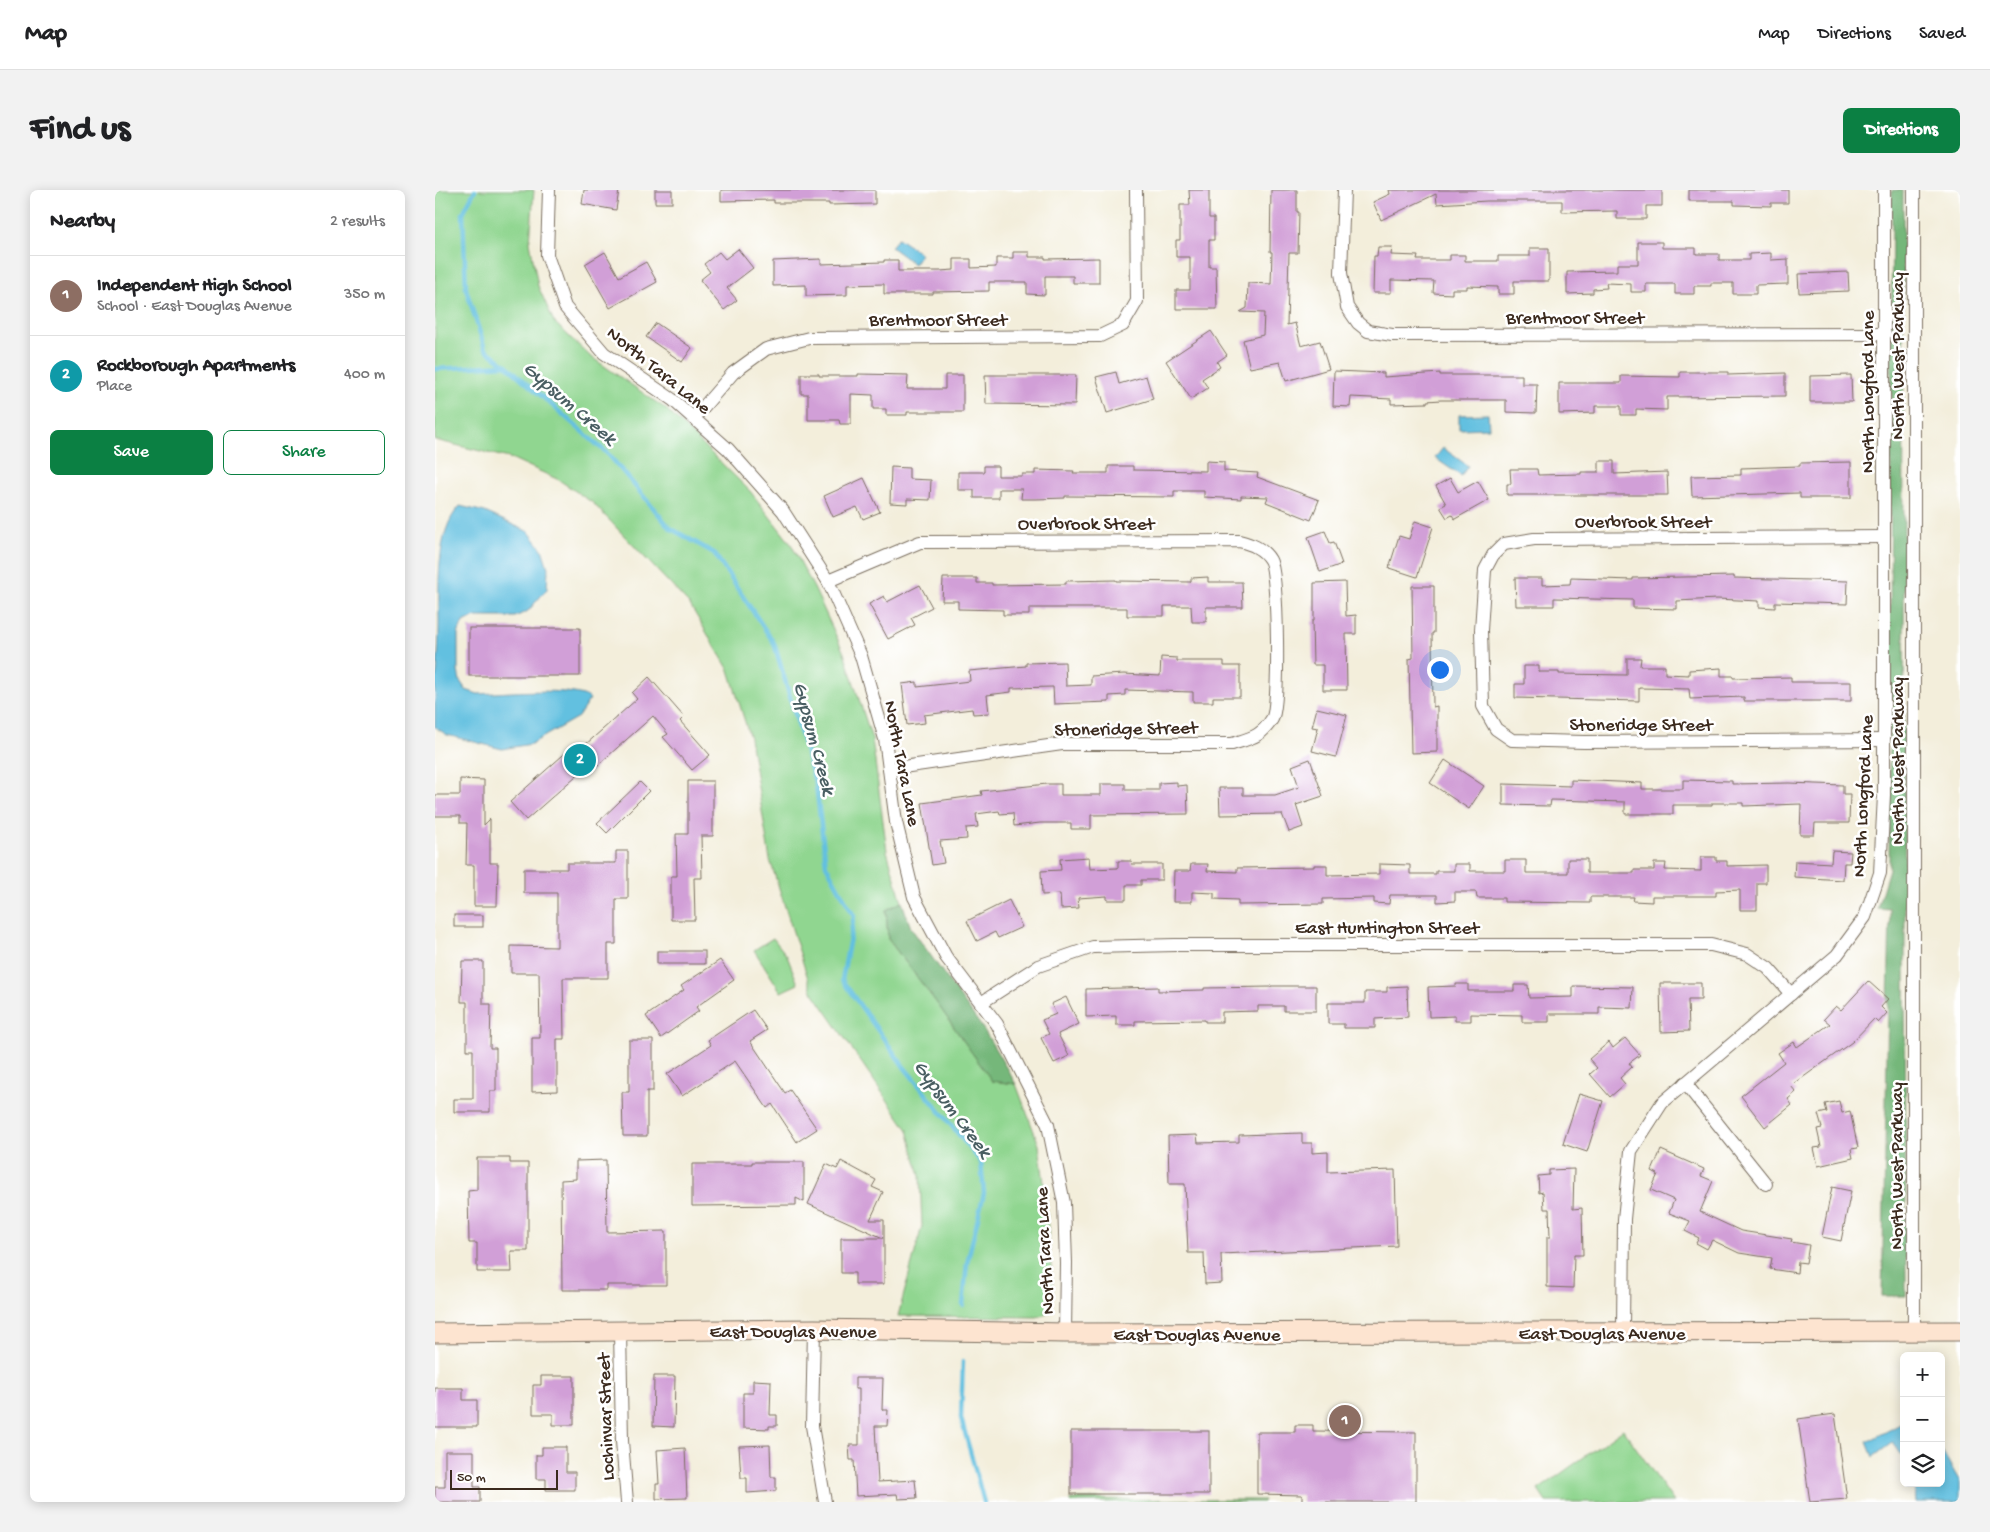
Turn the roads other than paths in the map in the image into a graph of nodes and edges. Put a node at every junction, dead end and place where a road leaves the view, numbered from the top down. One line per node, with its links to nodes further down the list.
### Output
1 (549, 190): 7 (street, North Tara Lane)
2 (1136, 190): 7 (street, Brentmoor Street)
3 (1344, 190): 6 (street, Brentmoor Street)
4 (1884, 190): 6 (street, North Longford Lane)
5 (1914, 190): 21 (street, North West Parkway)
6 (1885, 334): 8 (street, North Longford Lane)
7 (694, 418): 9 (street, North Tara Lane)
8 (1884, 537): 11 (street, Overbrook Street); 12 (street, North Longford Lane)
9 (828, 581): 10 (street, Overbrook Street); 13 (street, North Tara Lane)
10 (1276, 635): 13 (street, Stoneridge Street)
11 (1482, 638): 12 (street, Stoneridge Street)
12 (1884, 740): 14 (street, North Longford Lane)
13 (889, 769): 15 (street, North Tara Lane)
14 (1791, 994): 15 (street, East Huntington Street); 16 (street, North Longford Lane)
15 (981, 1004): 24 (street, North Tara Lane)
16 (1685, 1083): 17 (street); 20 (street, North Longford Lane)
17 (1766, 1184)
18 (814, 1329): 19 (street, East Douglas Avenue); 24 (street, East Douglas Avenue); 26 (street)
19 (620, 1330): 23 (street, East Douglas Avenue); 25 (street, Lochinvar Street)
20 (1623, 1331): 21 (street, East Douglas Avenue); 24 (street, East Douglas Avenue)
21 (1914, 1331): 22 (street, East Douglas Avenue)
22 (1960, 1331)
23 (435, 1332)
24 (1065, 1333)
25 (627, 1502)
26 (825, 1502)

